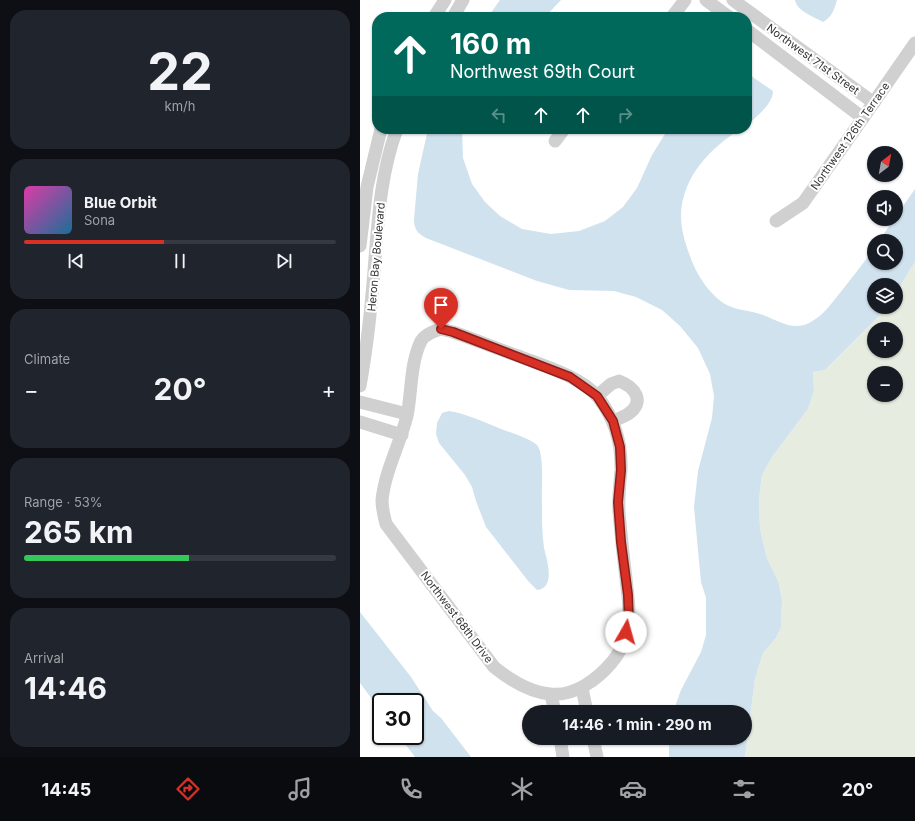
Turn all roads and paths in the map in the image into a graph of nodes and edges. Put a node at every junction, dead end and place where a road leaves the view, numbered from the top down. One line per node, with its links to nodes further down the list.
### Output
1 (444, 0): 6 (street)
2 (463, 0): 7 (street)
3 (685, 0): 8 (street)
4 (706, 0): 9 (street)
5 (733, 0): 10 (street, Northwest 71st Street)
6 (437, 12)
7 (456, 12)
8 (676, 12)
9 (722, 12)
10 (749, 12)
11 (752, 14): 14 (street, Northwest 71st Street)
12 (752, 34): 15 (street, Northwest 71st Street)
13 (915, 43): 14 (street, Northwest 126th Terrace)
14 (874, 103): 15 (street, Northwest 126th Terrace)
15 (863, 118): 20 (street, Northwest 126th Terrace)
16 (380, 134): 21 (street, Heron Bay Boulevard)
17 (395, 134): 22 (street, Heron Bay Boulevard)
18 (560, 134): 19 (street)
19 (555, 141)
20 (776, 221)
21 (360, 246)
22 (360, 386)
23 (597, 396): 25 (street); 26 (street); 26 (street)
24 (360, 402): 25 (street)
25 (407, 414): 28 (street)
26 (613, 421): 29 (street)
27 (360, 422): 28 (street)
28 (402, 435): 30 (street, Northwest 68th Drive)
29 (582, 688): 30 (street, Northwest 68th Drive); 32 (street)
30 (551, 695): 31 (street)
31 (553, 705)
32 (586, 705)
33 (561, 745): 35 (street)
34 (594, 745): 36 (street)
35 (564, 757)
36 (597, 757)

